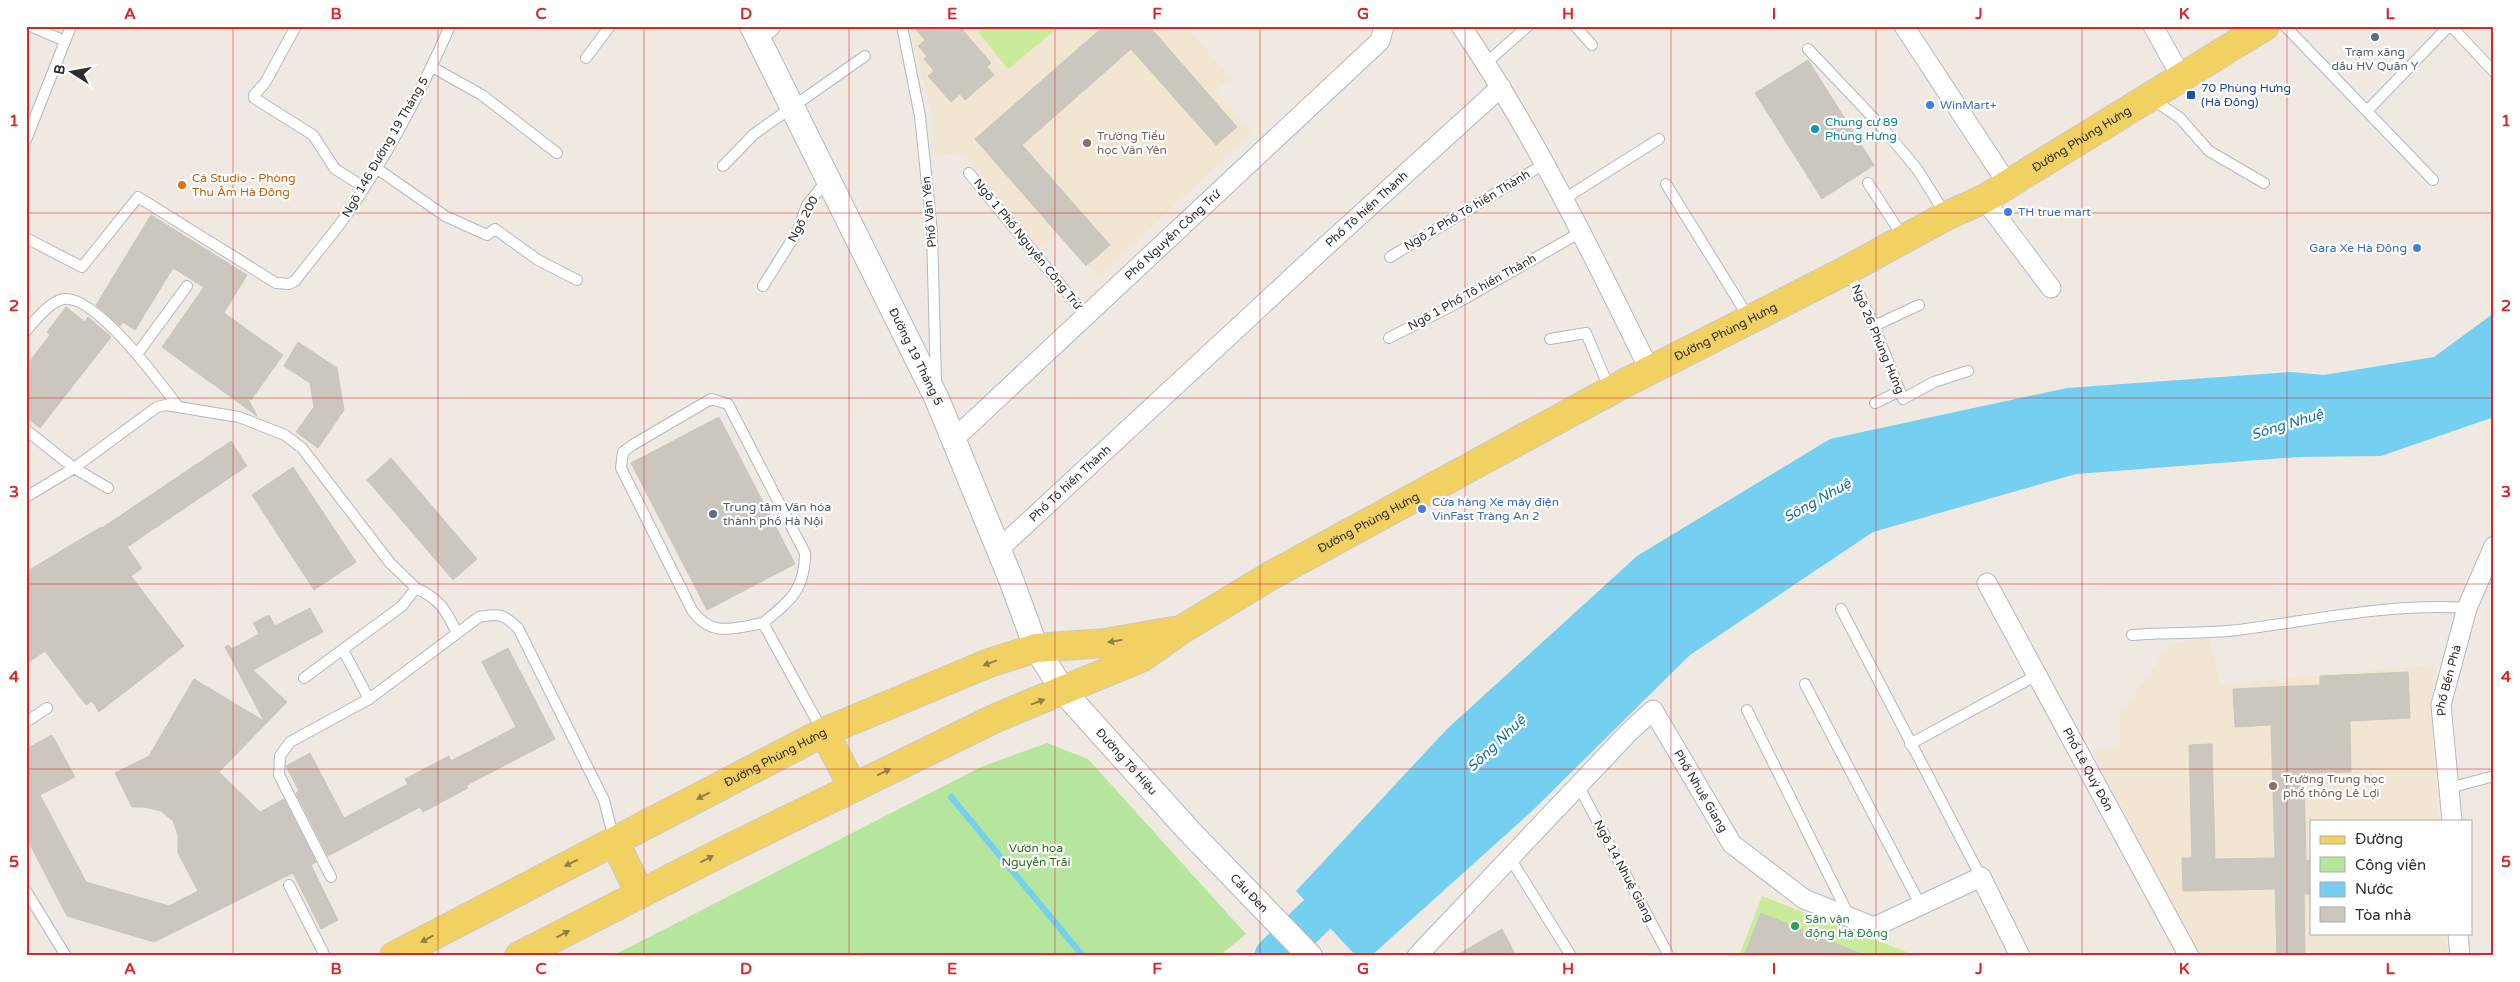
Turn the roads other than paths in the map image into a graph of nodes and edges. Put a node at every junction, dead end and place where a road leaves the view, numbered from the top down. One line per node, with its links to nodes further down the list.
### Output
1 (30, 26): 17 (lane)
2 (71, 26): 17 (lane)
3 (296, 26): 43 (lane)
4 (450, 26): 23 (lane, Ngõ 146 Đường 19 Tháng 5)
5 (610, 26): 21 (lane)
6 (902, 26): 68 (lane, Phố Văn Yên)
7 (1384, 26): 57 (street, Phố Nguyễn Công Trứ)
8 (1461, 26): 22 (street)
9 (1528, 26): 22 (lane)
10 (1575, 26): 18 (lane)
11 (1904, 26): 40 (street)
12 (2153, 26): 25 (street)
13 (2265, 26): 25 (main road, Đường Phùng Hưng)
14 (2285, 26): 29 (lane)
15 (2450, 26): 24 (lane); 29 (lane)
16 (760, 30): 28 (street, Đường 19 Tháng 5)
17 (65, 41): 30 (lane)
18 (1592, 45)
19 (1808, 48): 46 (lane)
20 (865, 56): 28 (lane)
21 (586, 58)
22 (1486, 63): 26 (street)
23 (432, 67): 32 (lane); 35 (lane, Ngõ 146 Đường 19 Tháng 5)
24 (2494, 72)
25 (2182, 78): 27 (main road, Đường Phùng Hưng)
26 (1501, 87): 33 (street); 77 (street, Phố Tô hiến Thành)
27 (2149, 97): 40 (main road, Đường Phùng Hưng); 41 (lane)
28 (792, 108): 34 (lane); 37 (street, Đường 19 Tháng 5)
29 (2367, 111): 38 (lane)
30 (26, 140)
31 (1658, 140): 44 (lane)
32 (557, 153)
33 (1544, 164): 44 (street); 50 (lane, Ngõ 2 Phố Tô hiến Thành)
34 (723, 166)
35 (376, 168): 43 (lane, Ngõ 146 Đường 19 Tháng 5); 52 (lane)
36 (969, 173): 57 (lane, Ngõ 1 Phố Nguyễn Công Trứ)
37 (827, 179): 54 (lane, Ngõ 200); 68 (street, Đường 19 Tháng 5)
38 (2433, 180)
39 (1868, 183): 49 (lane)
40 (2007, 183): 45 (main road, Đường Phùng Hưng)
41 (2264, 183)
42 (1666, 184): 58 (lane)
43 (364, 187): 48 (lane, Ngõ 146 Đường 19 Tháng 5)
44 (1564, 199): 47 (street)
45 (1984, 199): 46 (main road, Đường Phùng Hưng); 55 (street)
46 (1946, 216): 49 (main road, Đường Phùng Hưng)
47 (1581, 232): 61 (lane, Ngõ 1 Phố Tô hiến Thành); 64 (street)
48 (26, 238)
49 (1904, 238): 51 (main road, Đường Phùng Hưng)
50 (1390, 257)
51 (1847, 270): 58 (main road, Đường Phùng Hưng); 59 (lane, Ngõ 26 Phùng Hưng)
52 (577, 280)
53 (187, 286): 63 (lane)
54 (763, 286)
55 (2051, 288)
56 (1919, 305): 59 (lane)
57 (1086, 316): 72 (street, Phố Nguyễn Công Trứ)
58 (1750, 319): 64 (main road, Đường Phùng Hưng)
59 (1874, 326): 67 (lane, Ngõ 26 Phùng Hưng)
60 (26, 331): 63 (lane)
61 (1389, 338)
62 (1550, 339): 66 (lane)
63 (138, 353): 70 (lane)
64 (1650, 371): 66 (main road, Đường Phùng Hưng)
65 (1968, 371): 67 (lane, Ngõ 26 Phùng Hưng)
66 (1610, 391): 83 (main road, Đường Phùng Hưng)
67 (1900, 391): 69 (lane)
68 (937, 399): 72 (street, Đường 19 Tháng 5)
69 (1875, 403)
70 (177, 405): 73 (lane); 79 (lane)
71 (26, 430): 73 (lane)
72 (954, 439): 77 (street, Đường 19 Tháng 5)
73 (74, 468): 74 (lane); 75 (lane)
74 (108, 488)
75 (26, 497)
76 (2494, 546): 80 (street, Phố Bến Phà)
77 (998, 550): 86 (street, Đường 19 Tháng 5)
78 (1987, 583): 88 (street, Phố Lê Quý Đôn)
79 (416, 588): 84 (lane); 87 (lane)
80 (2467, 608): 85 (lane); 101 (street, Phố Bến Phà)
81 (1840, 609): 97 (lane)
82 (763, 623): 82 (lane); 96 (lane)
83 (1181, 630): 86 (main road, Đường Phùng Hưng, one-way to 86); 91 (main road, Đường Phùng Hưng)
84 (457, 633): 92 (lane); 104 (lane)
85 (2132, 635)
86 (1036, 648): 91 (street, Đường 19 Tháng 5); 96 (main road, Đường Phùng Hưng, one-way to 96)
87 (343, 650): 89 (lane); 92 (lane)
88 (2037, 675): 97 (lane); 123 (street, Phố Lê Quý Đôn)
89 (304, 678)
90 (1805, 684): 111 (lane)
91 (1064, 692): 100 (main road, Đường Phùng Hưng, one-way to 91); 103 (street, Đường Tô Hiệu)
92 (369, 699): 106 (lane)
93 (47, 708): 95 (lane)
94 (1747, 710): 112 (lane)
95 (26, 722)
96 (824, 732): 100 (main road); 104 (main road, Đường Phùng Hưng, one-way to 104)
97 (1910, 744): 107 (lane)
98 (2494, 776): 101 (lane)
99 (1578, 786): 105 (street, Phố Nhuệ Giang); 112 (street, Phố Nhuệ Giang); 121 (lane, Ngõ 14 Nhuệ Giang)
100 (853, 787): 110 (main road, Đường Phùng Hưng, one-way to 100)
101 (2449, 788): 102 (street, Phố Bến Phà)
102 (2452, 820)
103 (1189, 831): 118 (street, Cầu Đen)
104 (615, 842): 110 (main road); 116 (main road, Đường Phùng Hưng, one-way to 116)
105 (1510, 858): 119 (street, Phố Nhuệ Giang); 120 (lane)
106 (331, 877)
107 (1981, 878): 111 (street, Phố Nhuệ Giang); 122 (street)
108 (289, 885): 115 (lane)
109 (26, 891): 114 (lane)
110 (640, 894): 117 (main road, Đường Phùng Hưng, one-way to 110)
111 (1921, 906): 112 (street, Phố Nhuệ Giang)
112 (1850, 917)
113 (2458, 934): 124 (street)
114 (66, 956)
115 (325, 956)
116 (394, 956)
117 (519, 956)
118 (1310, 956)
119 (1417, 956)
120 (1570, 956)
121 (1669, 956)
122 (2020, 956)
123 (2189, 956)
124 (2460, 956)

